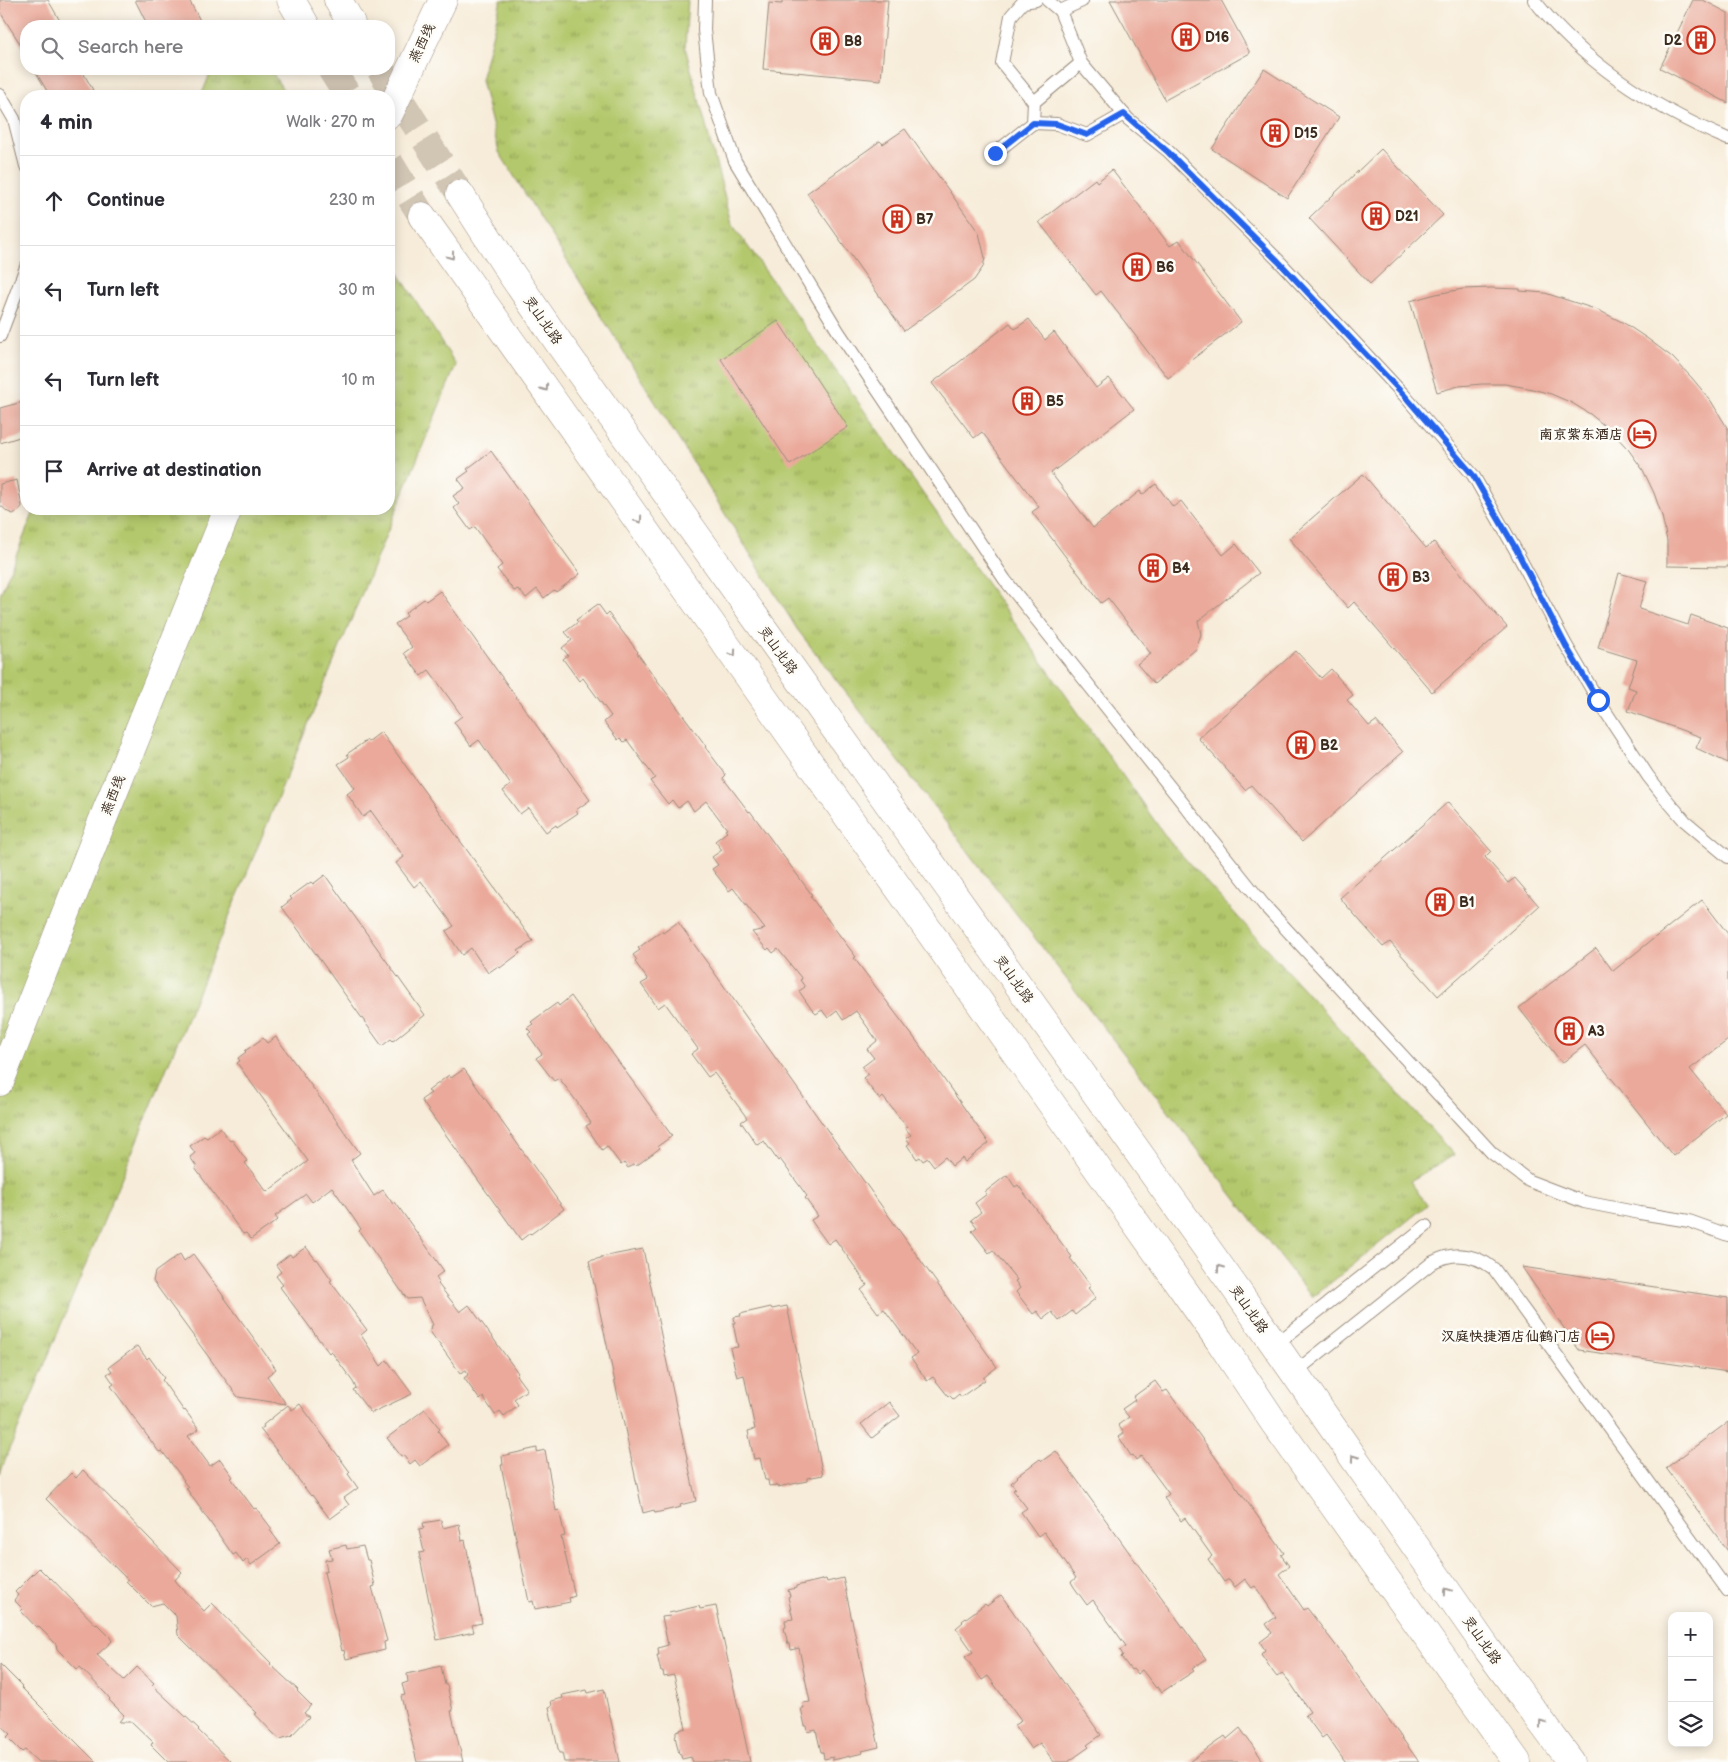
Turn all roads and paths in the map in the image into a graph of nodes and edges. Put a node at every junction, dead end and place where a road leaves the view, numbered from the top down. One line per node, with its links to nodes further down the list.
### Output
1 (291, 0): 9 (street)
2 (443, 0): 12 (street, 燕西线)
3 (705, 0): 27 (lane)
4 (1036, 0): 13 (lane)
5 (1047, 0): 8 (lane)
6 (1082, 0): 8 (lane)
7 (1534, 0): 16 (lane)
8 (1060, 12): 10 (lane)
9 (303, 20)
10 (1082, 63): 13 (lane); 14 (lane)
11 (0, 95): 17 (lane)
12 (395, 101)
13 (1034, 102): 15 (lane)
14 (1124, 114): 15 (lane); 24 (lane)
15 (1033, 123): 18 (lane)
16 (1728, 139)
17 (20, 142)
18 (995, 153)
19 (460, 194): 28 (street, 灵山北路, one-way to 19)
20 (422, 216): 31 (street, one-way to 31)
21 (20, 284): 22 (lane)
22 (0, 336)
23 (226, 515): 25 (street, 燕西线)
24 (1728, 856)
25 (0, 1082)
26 (1426, 1226): 28 (lane)
27 (1728, 1235)
28 (1275, 1345): 29 (street, 灵山北路)
29 (1294, 1373): 30 (lane); 32 (street, 灵山北路, one-way to 29)
30 (1728, 1591)
31 (1516, 1762)
32 (1571, 1762)

